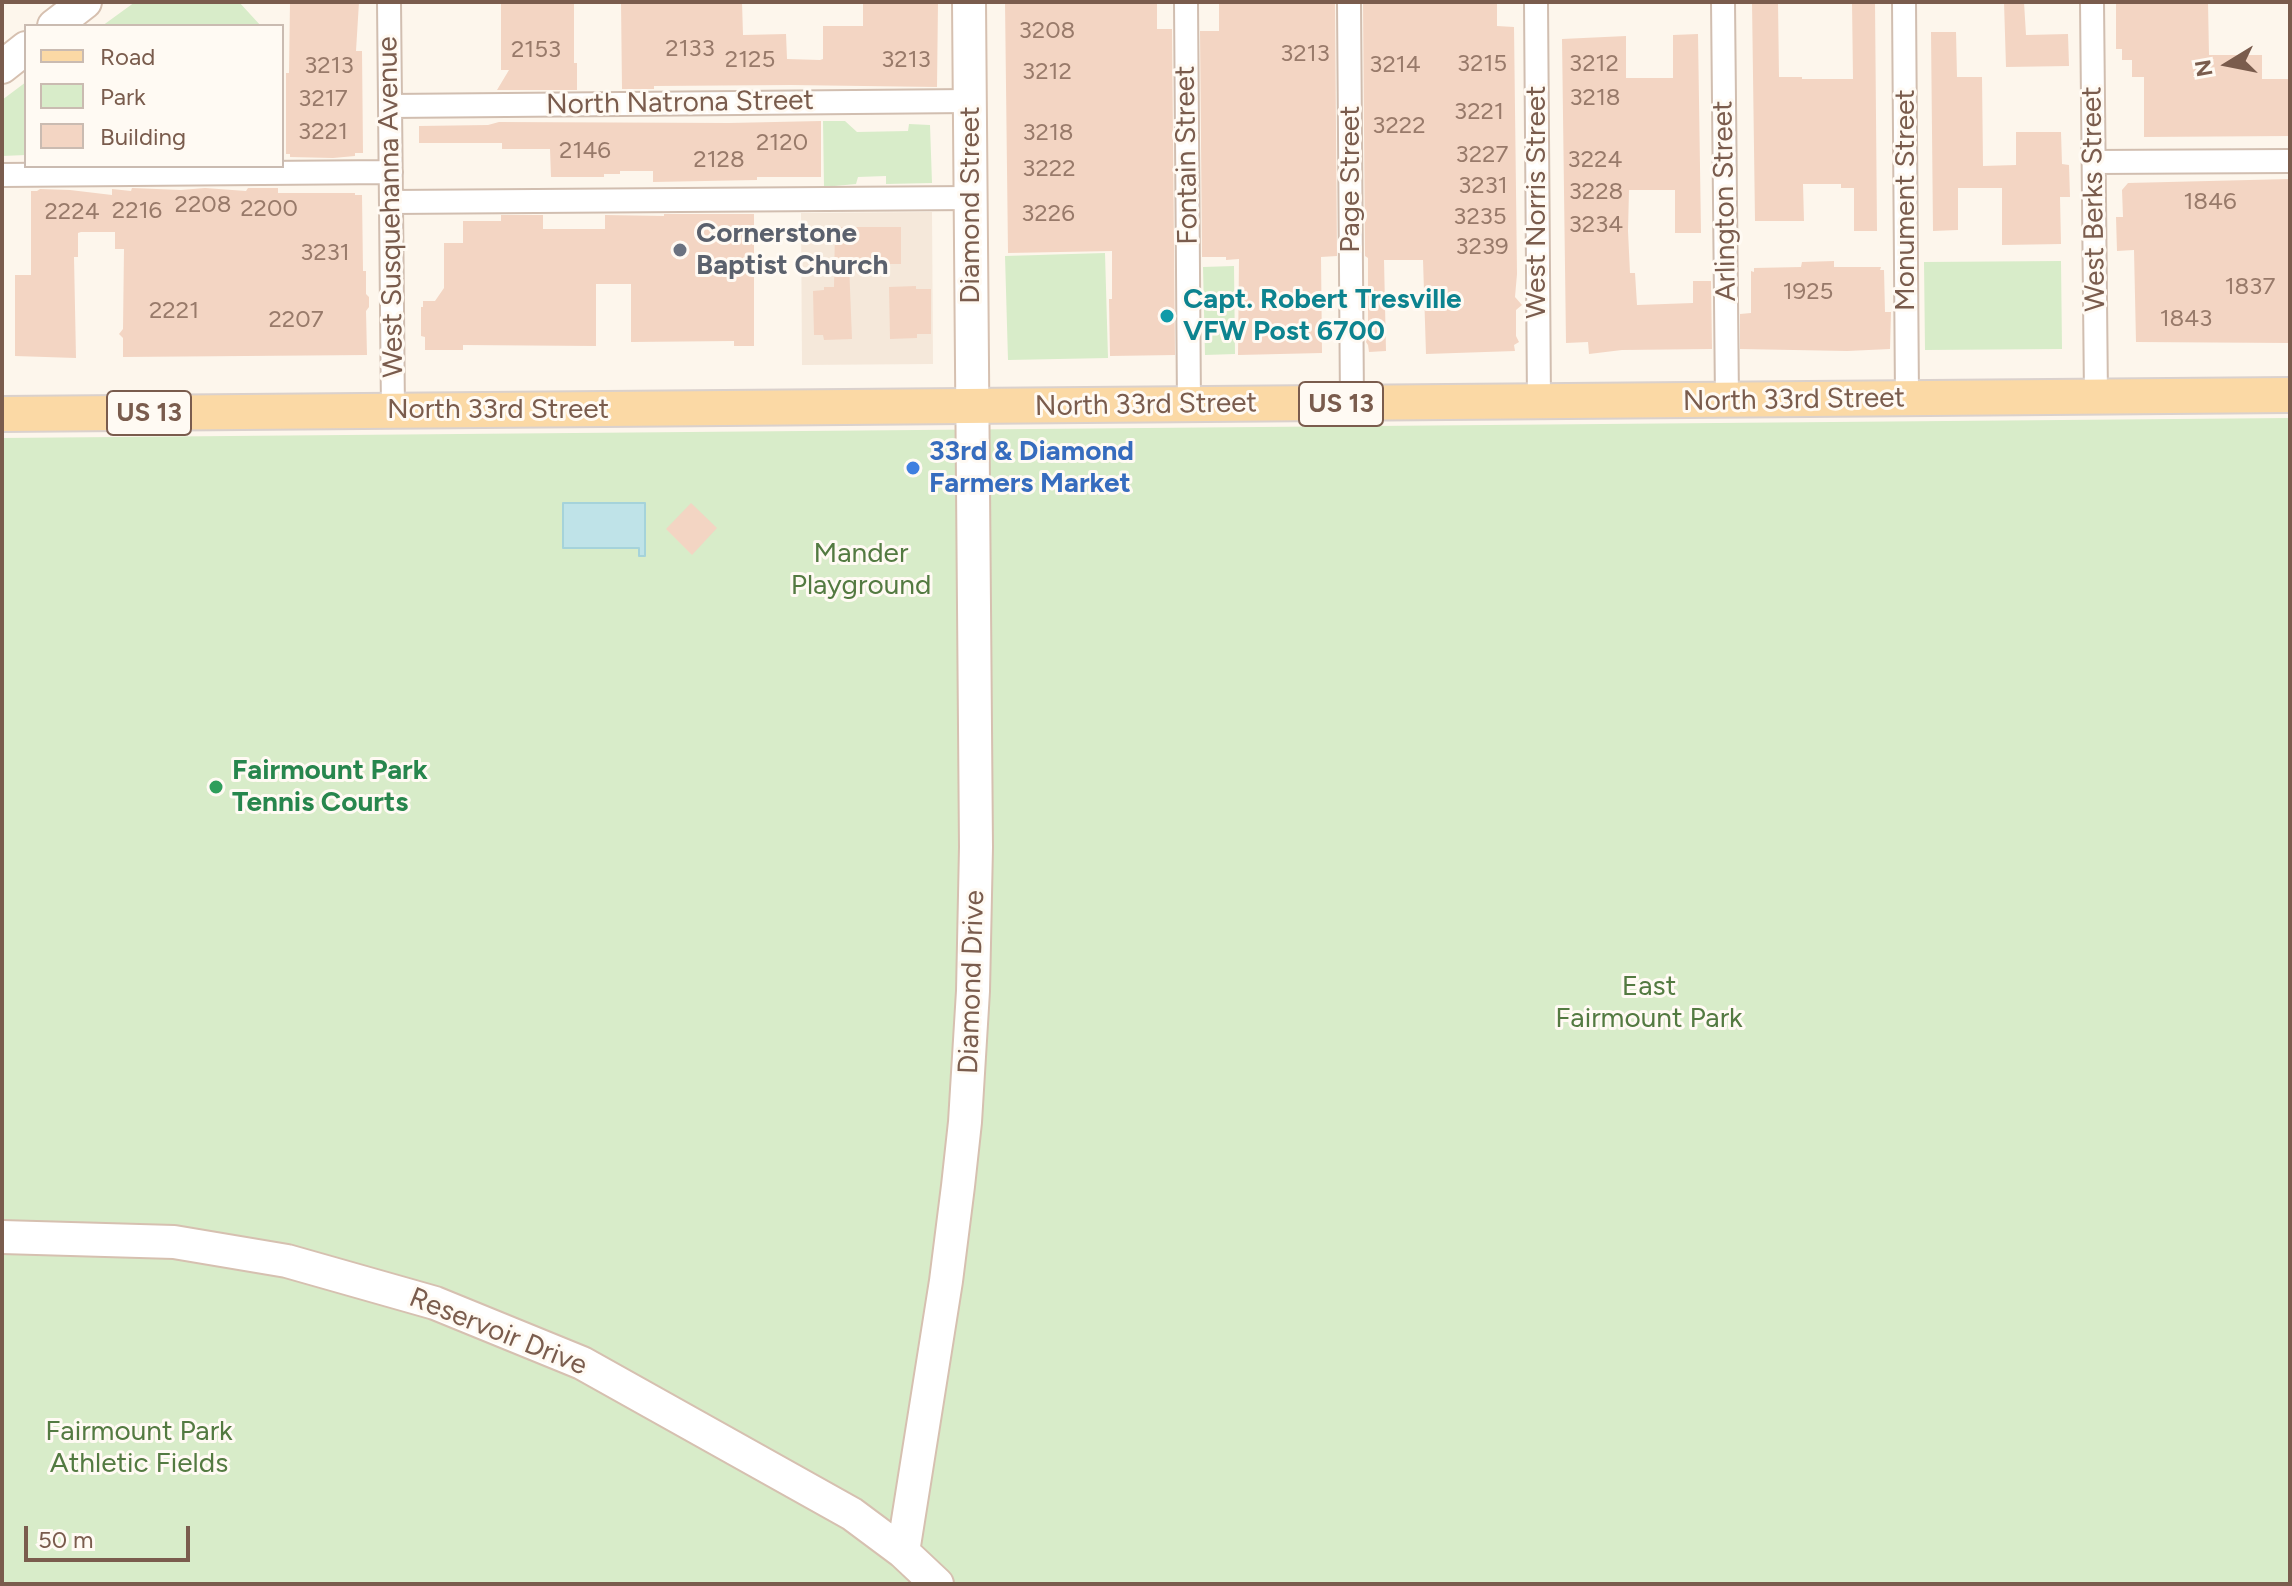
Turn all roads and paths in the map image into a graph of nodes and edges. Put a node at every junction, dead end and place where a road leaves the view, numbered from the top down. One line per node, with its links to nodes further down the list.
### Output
1 (85, 2): 10 (street)
2 (389, 2): 14 (street, West Susquehanna Avenue)
3 (969, 2): 13 (street, Diamond Street)
4 (1186, 2): 27 (street, Fontain Street)
5 (1349, 2): 26 (street, Page Street)
6 (1536, 2): 25 (street, West Norris Street)
7 (1723, 2): 24 (street, Arlington Street)
8 (1904, 2): 23 (street, Monument Street)
9 (2092, 2): 16 (street, West Berks Street)
10 (57, 24)
11 (24, 50): 12 (street)
12 (2, 67)
13 (970, 101): 14 (street, North Natrona Street); 19 (street, Diamond Street)
14 (390, 106): 17 (street, West Susquehanna Avenue)
15 (2290, 161): 16 (street)
16 (2094, 162): 22 (street, West Berks Street)
17 (391, 172): 18 (street); 20 (street, West Susquehanna Avenue)
18 (2, 175)
19 (971, 198): 20 (street); 28 (street, Diamond Street)
20 (391, 202): 29 (street, West Susquehanna Avenue)
21 (2290, 395): 22 (main road, North 33rd Street / US 13)
22 (2096, 397): 23 (main road, North 33rd Street / US 13)
23 (1907, 398): 24 (main road, North 33rd Street / US 13)
24 (1727, 400): 25 (main road, North 33rd Street / US 13)
25 (1539, 402): 26 (main road, North 33rd Street / US 13)
26 (1352, 404): 27 (main road, North 33rd Street / US 13)
27 (1189, 405): 28 (main road, North 33rd Street / US 13)
28 (972, 407): 29 (main road, North 33rd Street / US 13); 32 (street, Diamond Drive)
29 (393, 411): 30 (main road, North 33rd Street / US 13)
30 (2, 414)
31 (2, 1237): 32 (street, Reservoir Drive)
32 (903, 1552): 33 (street, Reservoir Drive)
33 (937, 1584)

